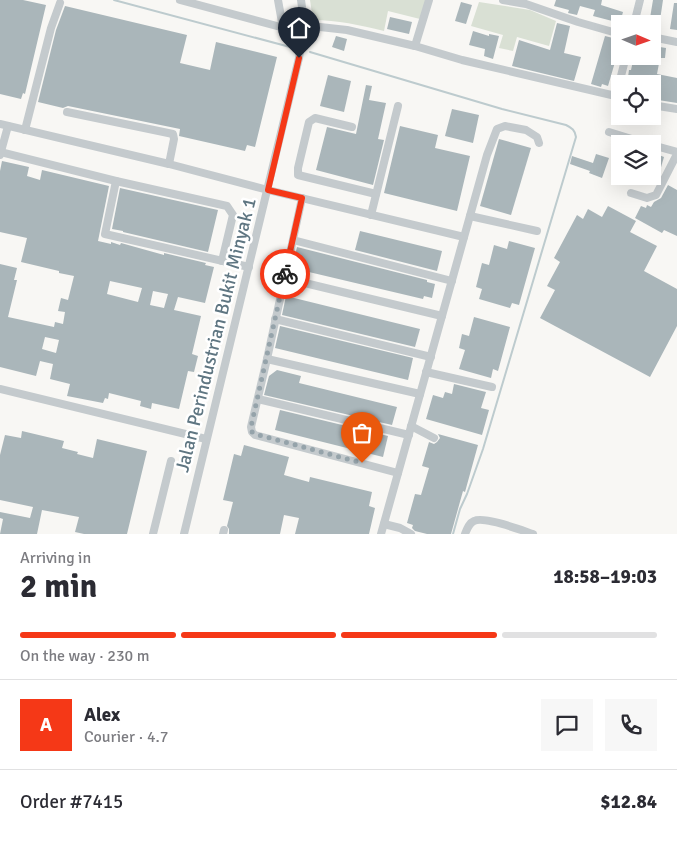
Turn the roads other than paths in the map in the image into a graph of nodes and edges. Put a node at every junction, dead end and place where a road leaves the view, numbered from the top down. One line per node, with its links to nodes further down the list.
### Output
1 (180, 0): 9 (street)
2 (278, 0): 9 (street)
3 (300, 0): 10 (street, Jalan Perindustrian Bukit Minyak 1)
4 (429, 0): 14 (street)
5 (503, 0): 11 (street)
6 (640, 0): 8 (street)
7 (60, 3): 23 (street)
8 (636, 15)
9 (284, 28): 10 (street)
10 (303, 30): 14 (street); 32 (street, Jalan Perindustrian Bukit Minyak 1)
11 (611, 31)
12 (661, 39): 13 (street)
13 (677, 42)
14 (415, 46): 15 (street)
15 (611, 94)
16 (398, 106): 34 (street)
17 (661, 106): 18 (street)
18 (677, 109)
19 (67, 112): 30 (street)
20 (0, 124): 21 (street)
21 (8, 126): 23 (street); 29 (street)
22 (352, 128): 34 (street)
23 (26, 130): 30 (street)
24 (609, 132): 25 (street)
25 (619, 135)
26 (539, 144): 37 (street)
27 (661, 148): 28 (street)
28 (677, 153): 33 (street)
29 (0, 154): 31 (street)
30 (169, 164): 32 (street)
31 (116, 181): 41 (street); 41 (street)
32 (268, 190): 35 (street); 42 (street, Jalan Perindustrian Bukit Minyak 1)
33 (631, 193)
34 (376, 194): 36 (street)
35 (302, 198): 36 (street); 40 (street)
36 (371, 214): 39 (street)
37 (470, 216): 38 (street); 39 (street)
38 (537, 231)
39 (464, 237): 44 (street)
40 (292, 240): 43 (street); 44 (street)
41 (222, 261): 42 (street)
42 (249, 268): 57 (street, Jalan Perindustrian Bukit Minyak 1)
43 (284, 278): 45 (street); 46 (street)
44 (452, 281): 45 (street)
45 (442, 316): 47 (street)
46 (276, 319): 47 (street); 48 (street)
47 (431, 357): 49 (street)
48 (267, 359): 52 (street); 53 (street)
49 (426, 372): 50 (street); 52 (street)
50 (492, 387)
51 (0, 389): 57 (street)
52 (420, 394): 54 (street)
53 (258, 399): 55 (street); 59 (street)
54 (411, 426): 55 (street); 56 (street)
55 (409, 435): 59 (street)
56 (434, 438)
57 (206, 439): 62 (street, Jalan Perindustrian Bukit Minyak 1)
58 (171, 461): 61 (street, Jalan Perindustrian Bukit Minyak 1)
59 (398, 472): 60 (street)
60 (384, 524): 63 (street); 64 (street)
61 (153, 534)
62 (184, 534)
63 (381, 534)
64 (411, 534)
65 (466, 534): 66 (street)
66 (533, 534)

